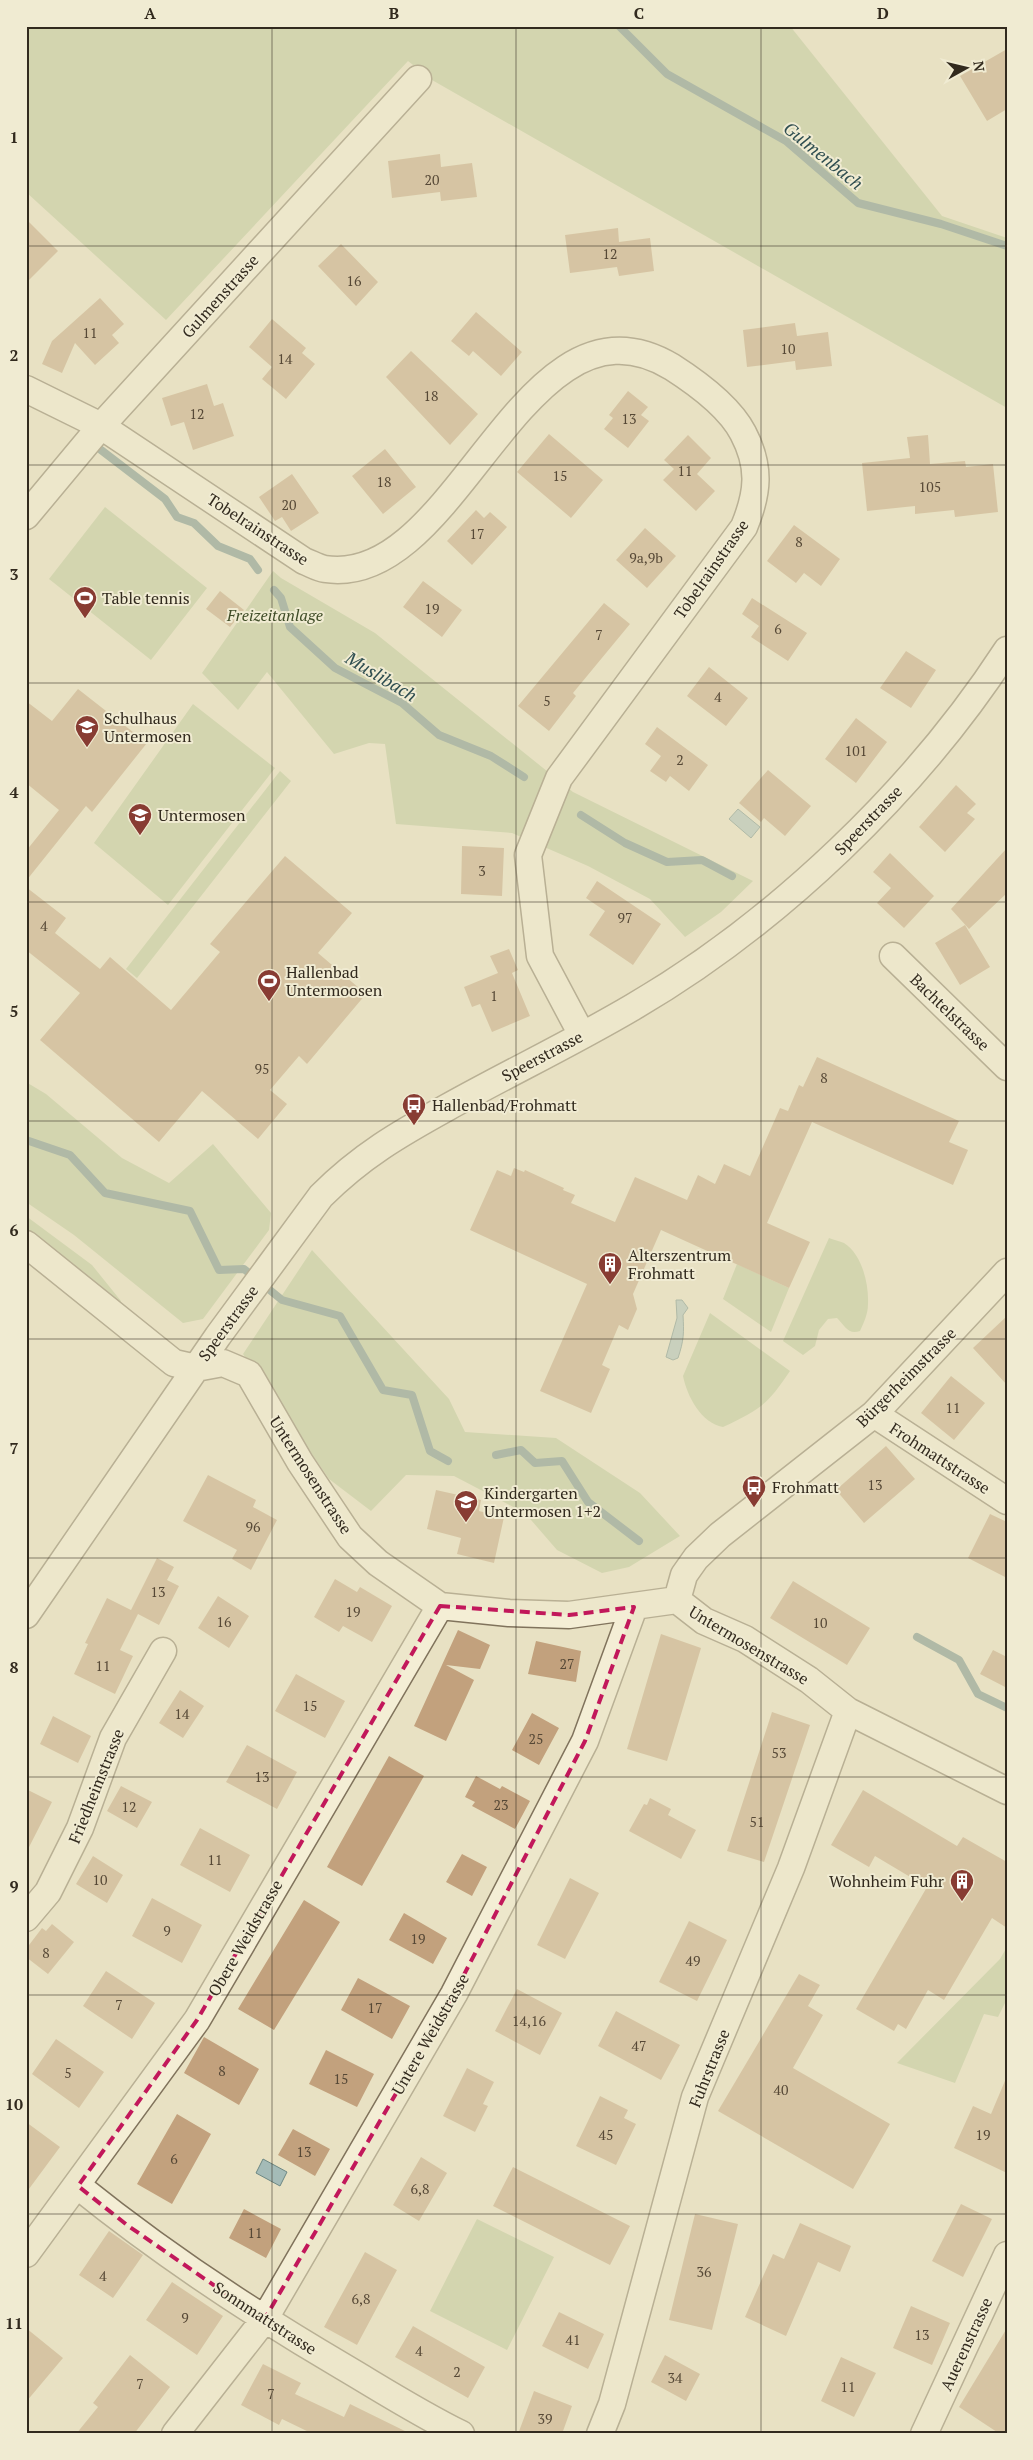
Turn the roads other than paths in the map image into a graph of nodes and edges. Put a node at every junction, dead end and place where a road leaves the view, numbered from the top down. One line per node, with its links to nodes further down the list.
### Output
1 (418, 79): 3 (street, Gulmenstrasse)
2 (26, 389): 3 (street, Tobelrainstrasse)
3 (101, 426): 4 (street, Gulmenstrasse); 7 (street, Tobelrainstrasse)
4 (26, 516)
5 (1007, 650): 7 (street, Speerstrasse)
6 (893, 956): 8 (street, Bachtelstrasse)
7 (582, 1036): 11 (street, Speerstrasse)
8 (1007, 1067)
9 (26, 1244): 11 (street, Untermosenstrasse)
10 (1007, 1272): 12 (street, Bürgerheimstrasse)
11 (196, 1368): 15 (street, Untermosenstrasse); 17 (street, Speerstrasse)
12 (874, 1414): 13 (street, Frohmattstrasse); 14 (street, Bürgerheimstrasse)
13 (1007, 1501)
14 (677, 1600): 16 (street, Untermosenstrasse); 19 (street, Untermosenstrasse)
15 (440, 1606): 16 (street, Untermosenstrasse); 22 (street, Obere Weidstrasse)
16 (634, 1607): 25 (street, Untere Weidstrasse)
17 (26, 1615)
18 (162, 1651): 21 (street, Friedheimstrasse)
19 (848, 1711): 20 (street, Untermosenstrasse); 28 (street, Fuhrstrasse)
20 (1007, 1791)
21 (26, 1918)
22 (78, 2186): 23 (street, Obere Weidstrasse); 25 (street, Sonnmattstrasse)
23 (26, 2254)
24 (1007, 2255): 29 (street, Auerenstrasse)
25 (264, 2320): 26 (street, Untere Weidstrasse); 27 (street, Sonnmattstrasse)
26 (176, 2434)
27 (461, 2434)
28 (600, 2434)
29 (924, 2434)

